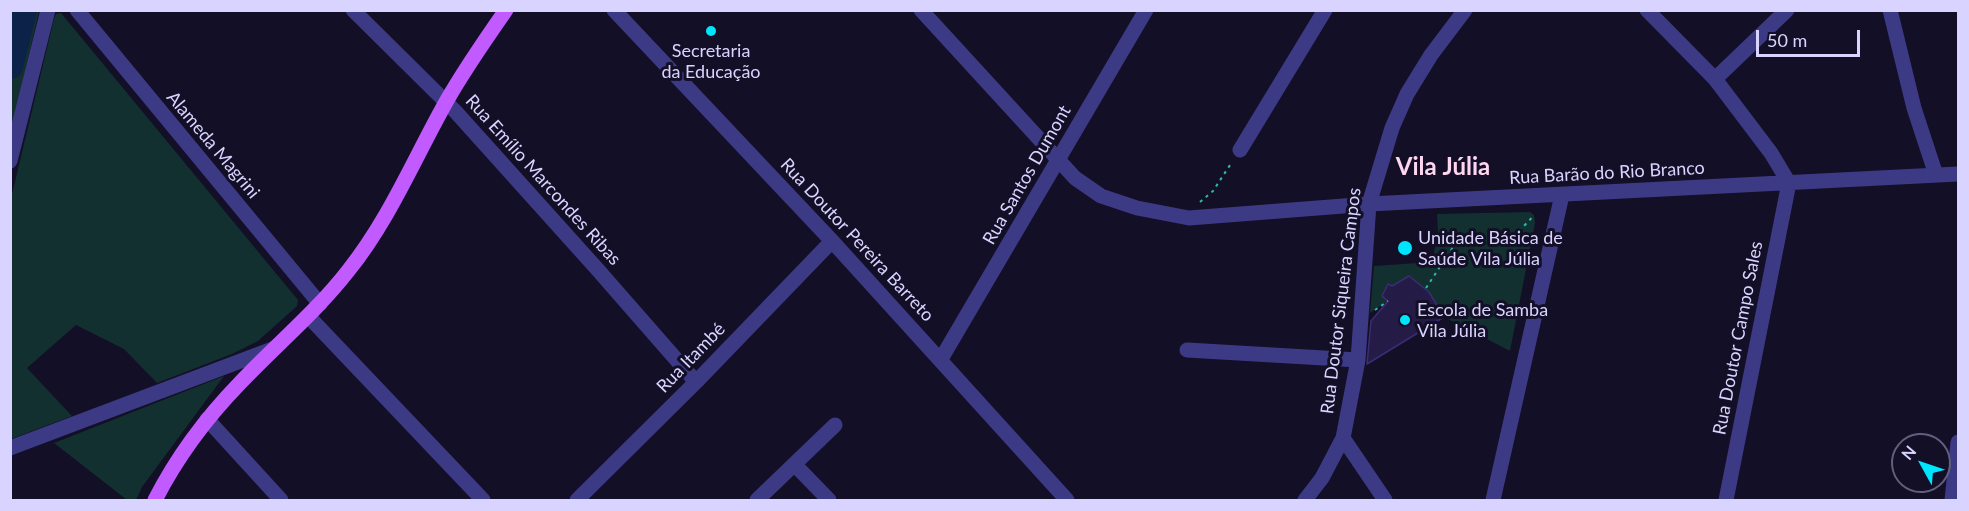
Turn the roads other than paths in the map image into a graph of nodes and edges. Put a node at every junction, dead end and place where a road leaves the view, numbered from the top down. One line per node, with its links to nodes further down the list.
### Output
1 (48, 10): 17 (street)
2 (77, 10): 24 (street, Alameda Magrini)
3 (353, 10): 14 (street, Rua Emílio Marcondes Ribas)
4 (506, 10): 14 (main road)
5 (614, 10): 23 (street, Rua Doutor Pereira Barreto)
6 (921, 10): 16 (street, Rua Barão do Rio Branco)
7 (1146, 10): 16 (street, Rua Santos Dumont)
8 (1325, 10): 15 (street)
9 (1465, 10): 22 (street, Rua Doutor Siqueira Campos)
10 (1647, 10): 13 (street)
11 (1787, 10): 13 (street)
12 (1890, 10): 19 (street)
13 (1715, 79): 20 (street)
14 (446, 103): 24 (main road); 30 (street, Rua Emílio Marcondes Ribas)
15 (1239, 150)
16 (1058, 160): 22 (street, Rua Barão do Rio Branco); 27 (street, Rua Santos Dumont)
17 (10, 162)
18 (1959, 174): 19 (street, Rua Barão do Rio Branco)
19 (1936, 176): 20 (street, Rua Barão do Rio Branco)
20 (1789, 183): 21 (street, Rua Barão do Rio Branco); 49 (street, Rua Doutor Campo Sales)
21 (1562, 195): 22 (street, Rua Barão do Rio Branco); 48 (street)
22 (1369, 204): 28 (street, Rua Doutor Siqueira Campos)
23 (832, 241): 27 (street, Rua Doutor Pereira Barreto); 30 (street, Rua Itambé)
24 (320, 304): 25 (main road)
25 (309, 317): 29 (main road); 41 (street)
26 (1187, 350): 28 (street)
27 (941, 359): 45 (street, Rua Doutor Pereira Barreto)
28 (1358, 360): 33 (street, Rua Doutor Siqueira Campos)
29 (250, 364): 31 (main road); 35 (street)
30 (696, 382): 42 (street, Rua Itambé)
31 (207, 419): 39 (main road); 40 (street)
32 (835, 425): 36 (street)
33 (1343, 438): 46 (street, Rua Doutor Siqueira Campos); 47 (street)
34 (1959, 442): 37 (street)
35 (10, 448)
36 (795, 465): 43 (street); 44 (street)
37 (1952, 500): 38 (street)
38 (1959, 500)
39 (155, 501)
40 (281, 501)
41 (483, 501)
42 (577, 501)
43 (757, 501)
44 (829, 501)
45 (1067, 501)
46 (1305, 501)
47 (1384, 501)
48 (1493, 501)
49 (1726, 501)

